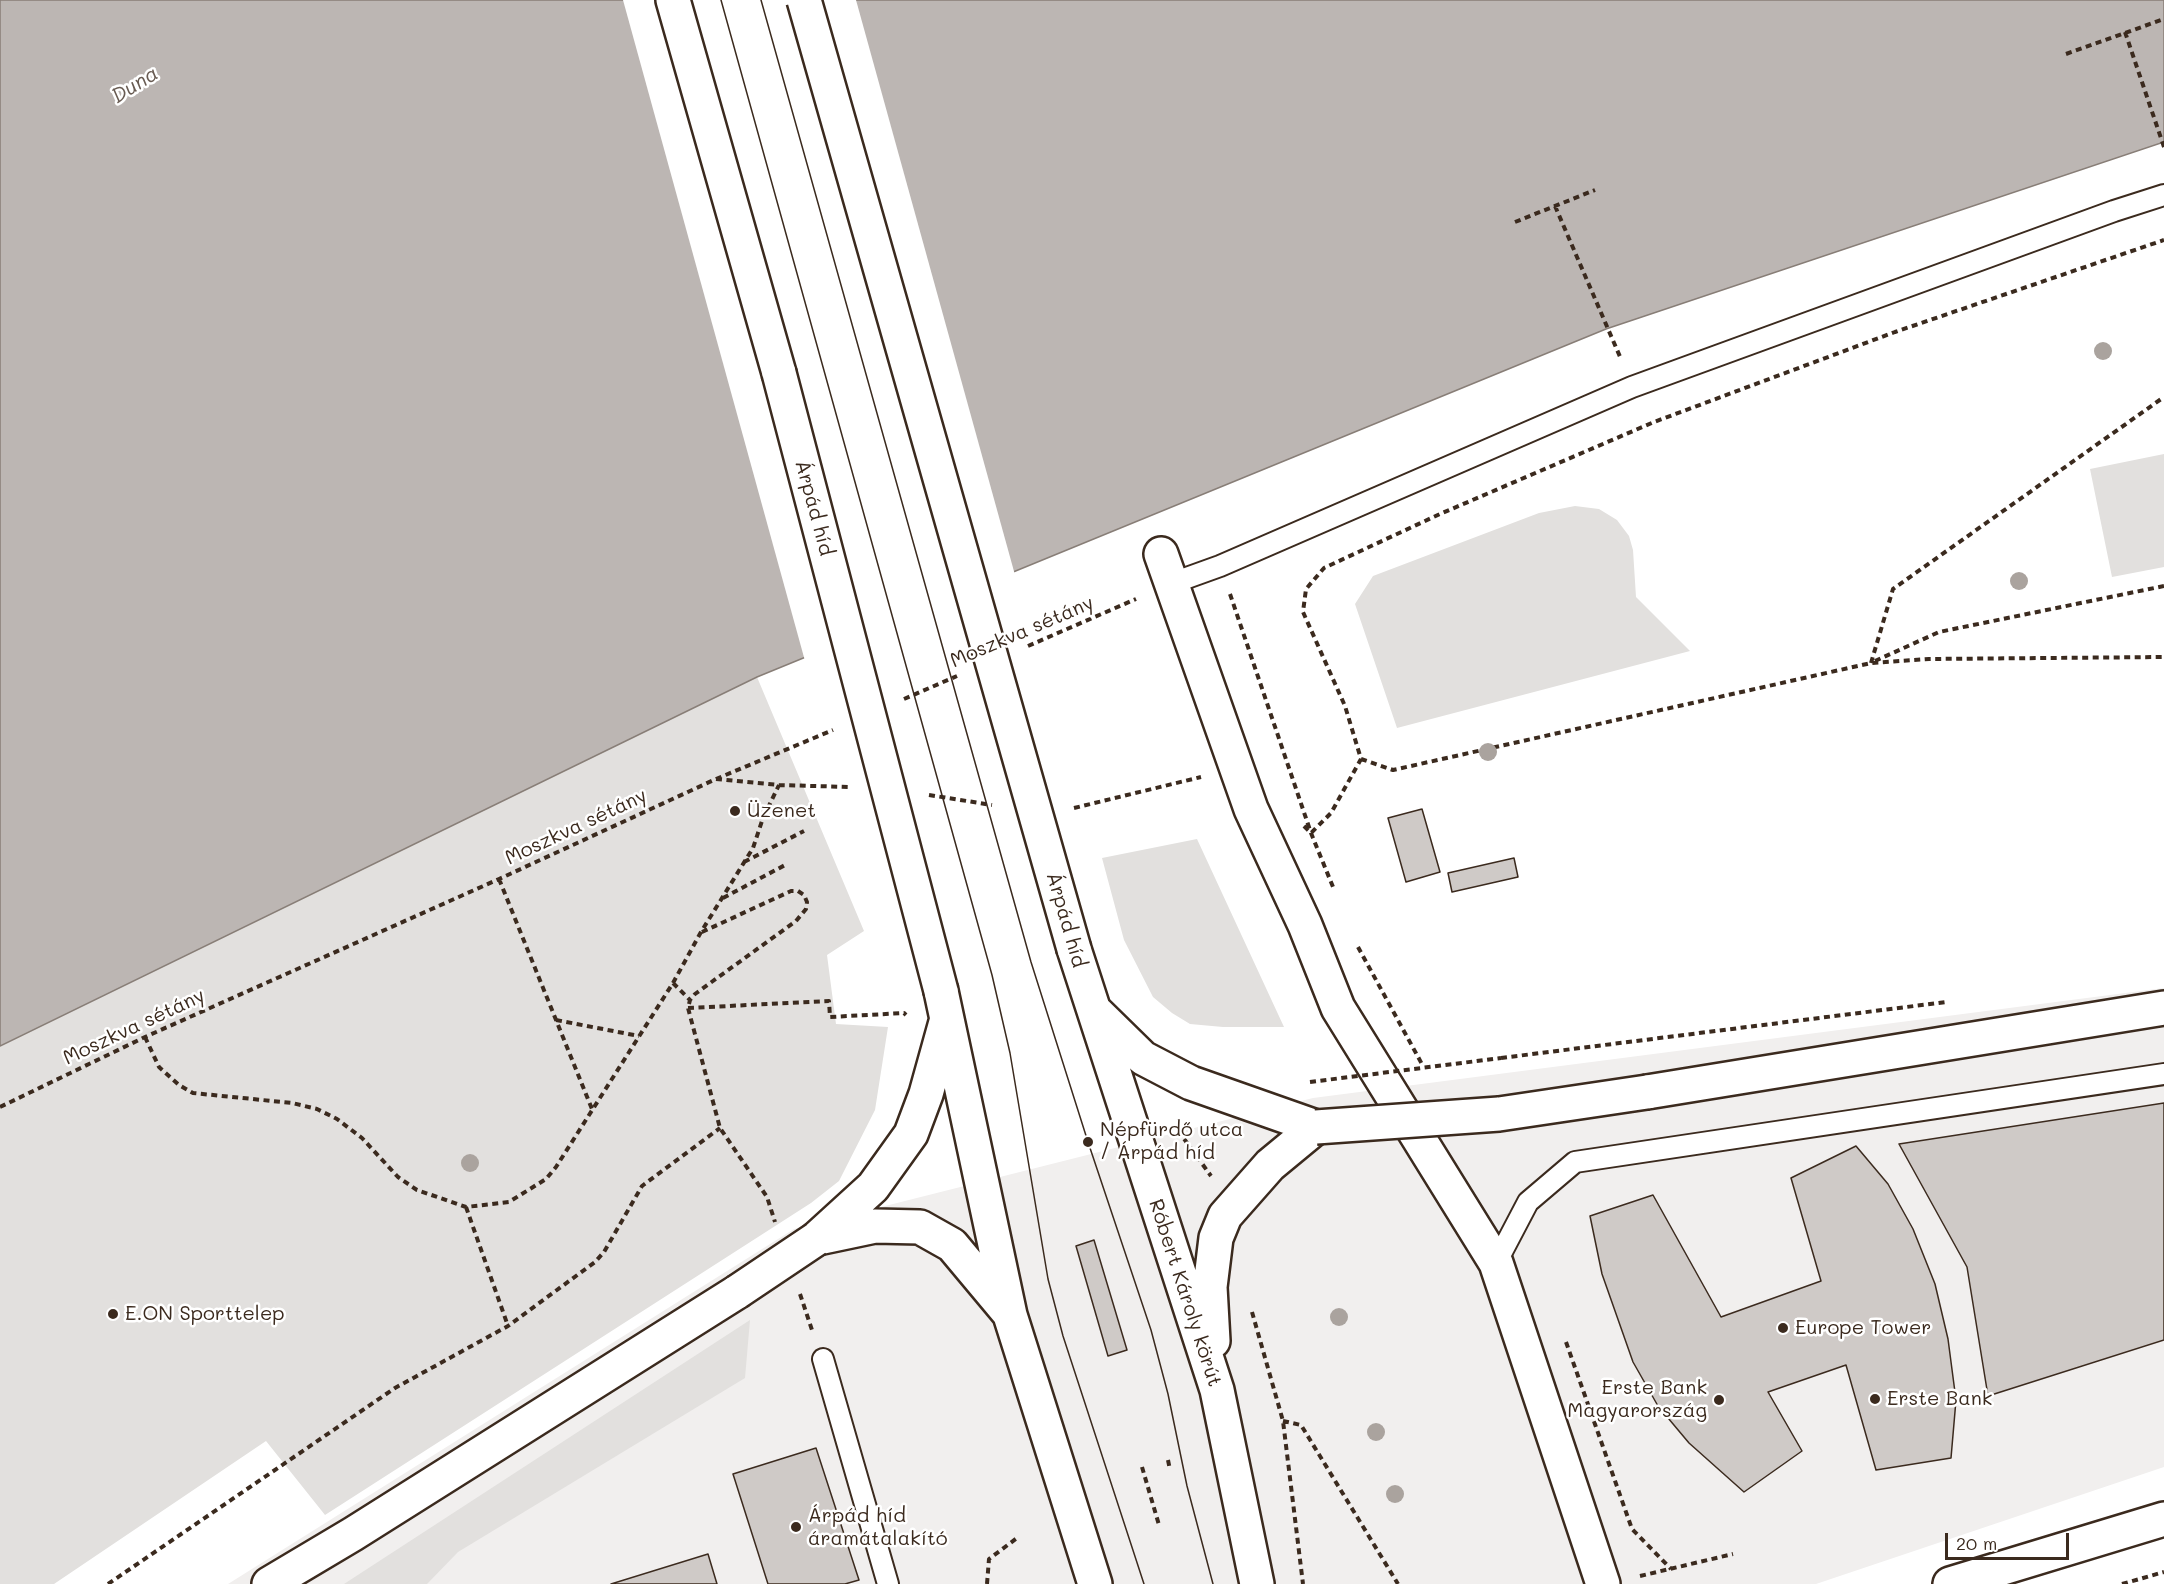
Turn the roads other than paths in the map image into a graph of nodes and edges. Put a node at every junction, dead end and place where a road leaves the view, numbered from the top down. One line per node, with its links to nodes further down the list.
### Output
1 (673, 0): 5 (main road, Árpád híd, bridge)
2 (804, 0): 6 (main road, Árpád híd, bridge)
3 (2164, 195): 4 (lane)
4 (1166, 569): 11 (main road)
5 (944, 1004): 10 (main road); 12 (main road)
6 (1092, 1008): 9 (main road); 14 (main road, Róbert Károly körút)
7 (2164, 1008): 9 (main road, bridge)
8 (2164, 1074): 11 (lane)
9 (1316, 1127): 14 (main road)
10 (816, 1239): 12 (main road); 16 (main road, bridge)
11 (1496, 1263): 20 (main road)
12 (1010, 1315): 18 (main road)
13 (823, 1359): 17 (lane)
14 (1217, 1390): 19 (main road, Róbert Károly körút)
15 (2164, 1520): 21 (main road)
16 (269, 1584)
17 (888, 1584)
18 (1095, 1584)
19 (1257, 1584)
20 (1604, 1584)
21 (1950, 1584)

